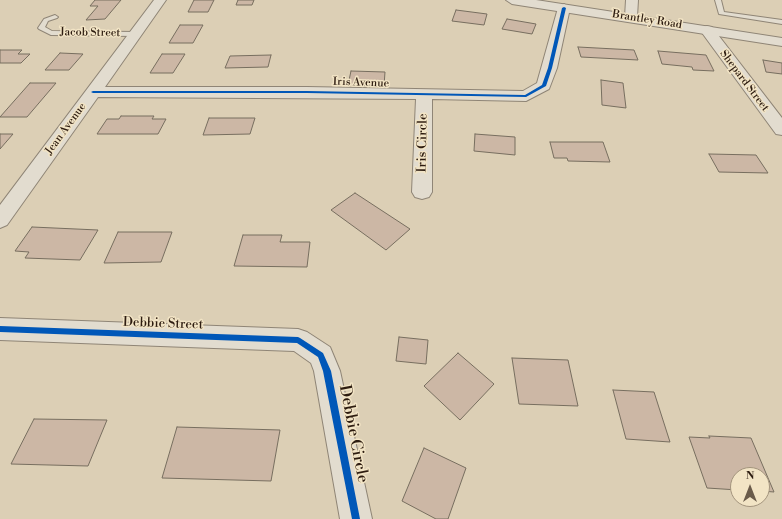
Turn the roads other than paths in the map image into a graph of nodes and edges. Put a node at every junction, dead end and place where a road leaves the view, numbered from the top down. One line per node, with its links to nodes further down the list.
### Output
1 (160, 0): 10 (street, Jean Avenue)
2 (512, 0): 5 (street, Brantley Road)
3 (632, 0): 7 (street)
4 (718, 0): 8 (lane)
5 (564, 8): 7 (street, Brantley Road); 13 (street, Iris Avenue)
6 (55, 17): 10 (lane, Jacob Street)
7 (631, 17): 9 (street, Brantley Road)
8 (782, 22)
9 (707, 30): 11 (street, Brantley Road); 14 (street, Shepard Street)
10 (135, 34): 12 (street, Jean Avenue)
11 (782, 42)
12 (93, 92): 13 (street, Iris Avenue); 16 (street, Jean Avenue)
13 (424, 95): 15 (street, Iris Circle)
14 (782, 130)
15 (422, 192)
16 (0, 220)
17 (0, 329): 18 (street, Debbie Street)
18 (321, 355): 19 (street, Debbie Circle)
19 (356, 519)

